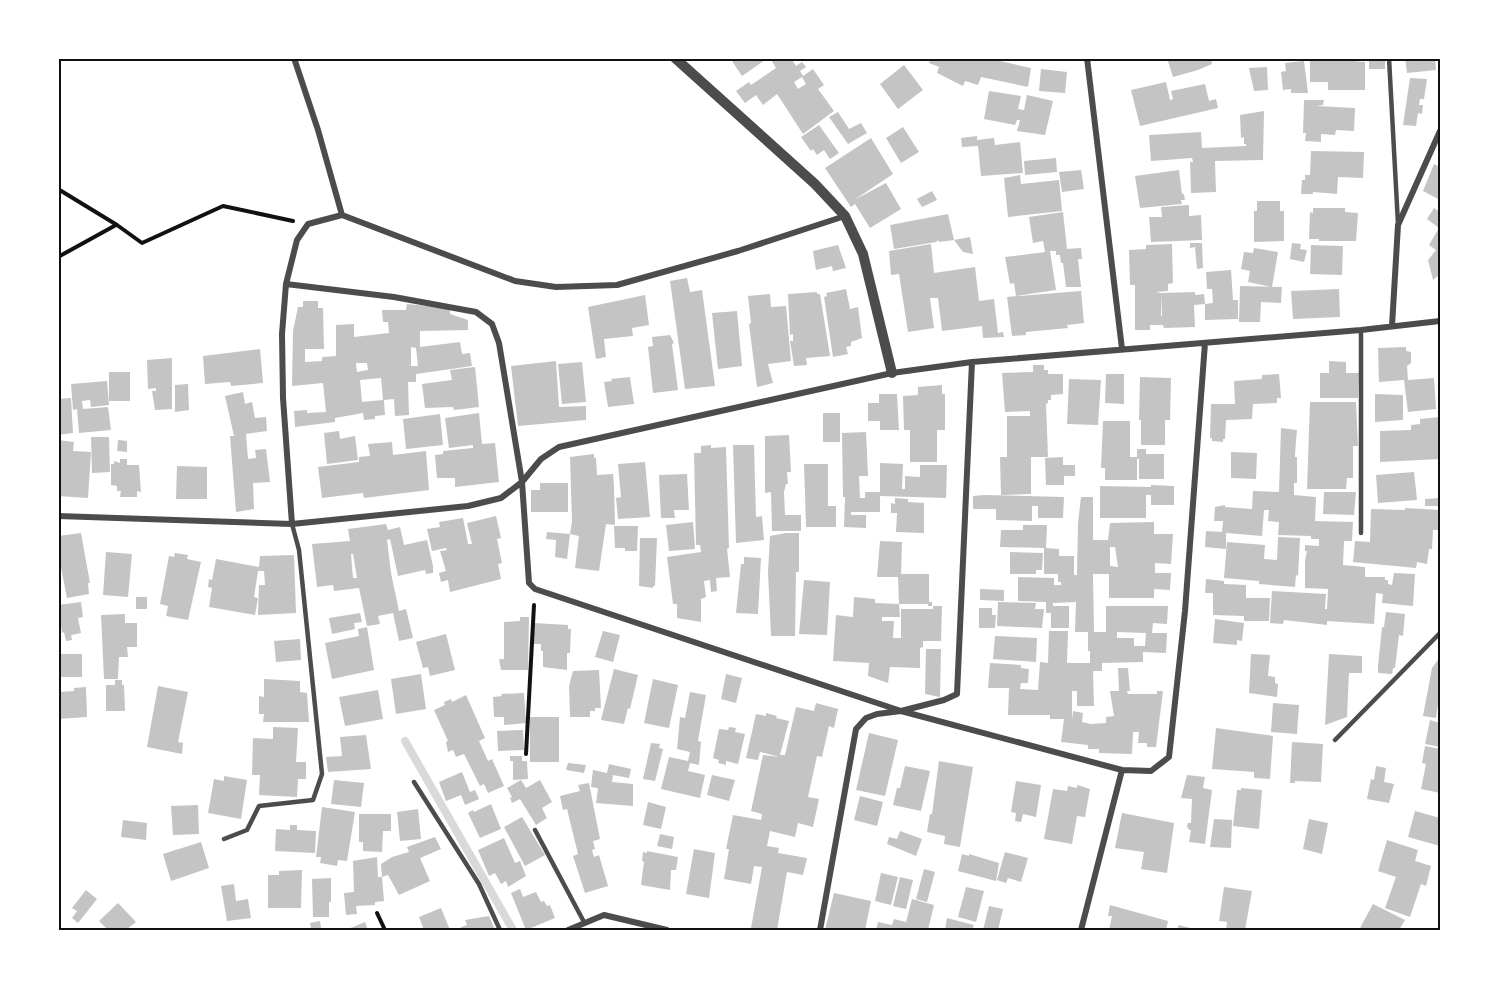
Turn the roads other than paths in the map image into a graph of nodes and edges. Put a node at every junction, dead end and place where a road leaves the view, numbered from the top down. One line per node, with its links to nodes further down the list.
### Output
1 (294, 58): 6 (street)
2 (675, 58): 7 (street)
3 (1087, 58): 14 (street)
4 (1389, 58): 8 (lane)
5 (1440, 131): 8 (street)
6 (342, 215): 7 (street); 9 (street)
7 (845, 216): 16 (street)
8 (1398, 225): 11 (street)
9 (286, 284): 17 (street); 19 (street)
10 (1440, 321): 11 (street)
11 (1392, 326): 12 (street)
12 (1360, 330): 13 (street); 20 (lane)
13 (1205, 343): 14 (street); 24 (street)
14 (1122, 349): 15 (street)
15 (972, 362): 16 (street); 22 (street)
16 (892, 373): 17 (street)
17 (522, 482): 19 (street); 22 (street)
18 (58, 516): 19 (street)
19 (292, 524): 27 (lane)
20 (1360, 533)
21 (1440, 633): 23 (lane)
22 (901, 711): 24 (street); 32 (street)
23 (1335, 740)
24 (1122, 770): 33 (street)
25 (414, 782): 29 (lane)
26 (535, 830): 28 (lane)
27 (224, 839)
28 (584, 922): 30 (street); 31 (street)
29 (500, 930)
30 (568, 930)
31 (667, 930)
32 (820, 930)
33 (1081, 930)

